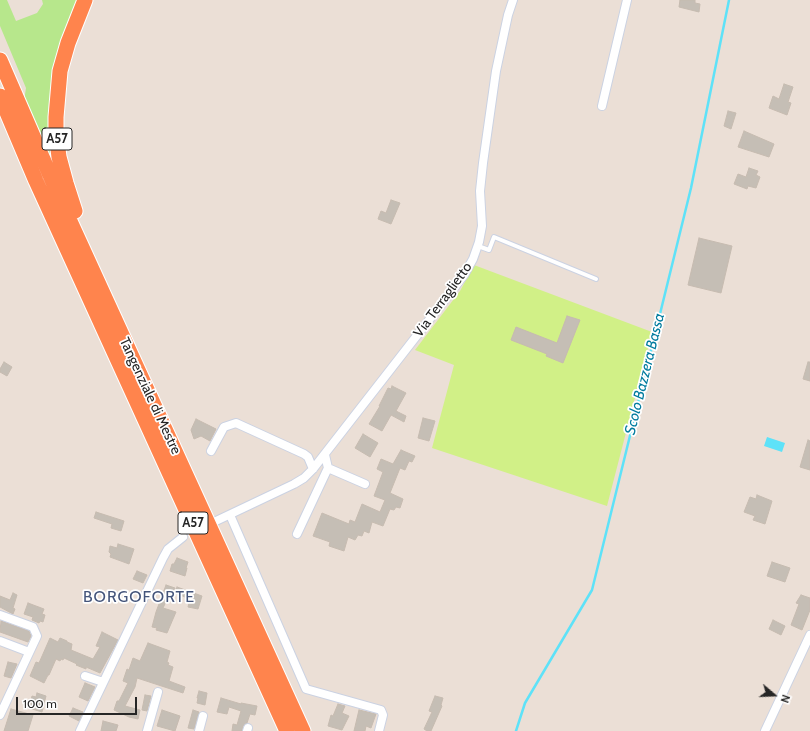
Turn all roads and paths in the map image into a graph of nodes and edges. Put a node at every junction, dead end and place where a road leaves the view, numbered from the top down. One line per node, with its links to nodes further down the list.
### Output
1 (84, 0): 8 (highway, A57)
2 (513, 0): 7 (street, Via Terraglietto)
3 (627, 0): 6 (street)
4 (0, 60): 8 (highway, Tangenziale di Mestre / A57)
5 (0, 96): 31 (highway, Tangenziale di Mestre / A57)
6 (602, 106)
7 (478, 246): 9 (lane); 11 (street, Via Terraglietto)
8 (95, 277): 32 (highway, Tangenziale di Mestre / A57)
9 (596, 279)
10 (211, 451): 13 (street)
11 (325, 455): 12 (street); 13 (street, Via Terraglietto)
12 (328, 468): 14 (street); 17 (street)
13 (313, 469): 15 (street, Via Terraglietto)
14 (365, 484)
15 (230, 515): 16 (street, Via Terraglietto); 33 (street)
16 (216, 521)
17 (296, 534)
18 (183, 537): 24 (street)
19 (0, 616): 22 (street)
20 (810, 635): 34 (street)
21 (0, 641): 22 (street)
22 (29, 652): 26 (street)
23 (84, 676): 24 (street)
24 (103, 682): 28 (street)
25 (158, 692): 29 (street)
26 (0, 715)
27 (203, 716): 30 (street)
28 (80, 731)
29 (147, 731)
30 (199, 731)
31 (287, 731)
32 (303, 731)
33 (379, 731)
34 (765, 731)

